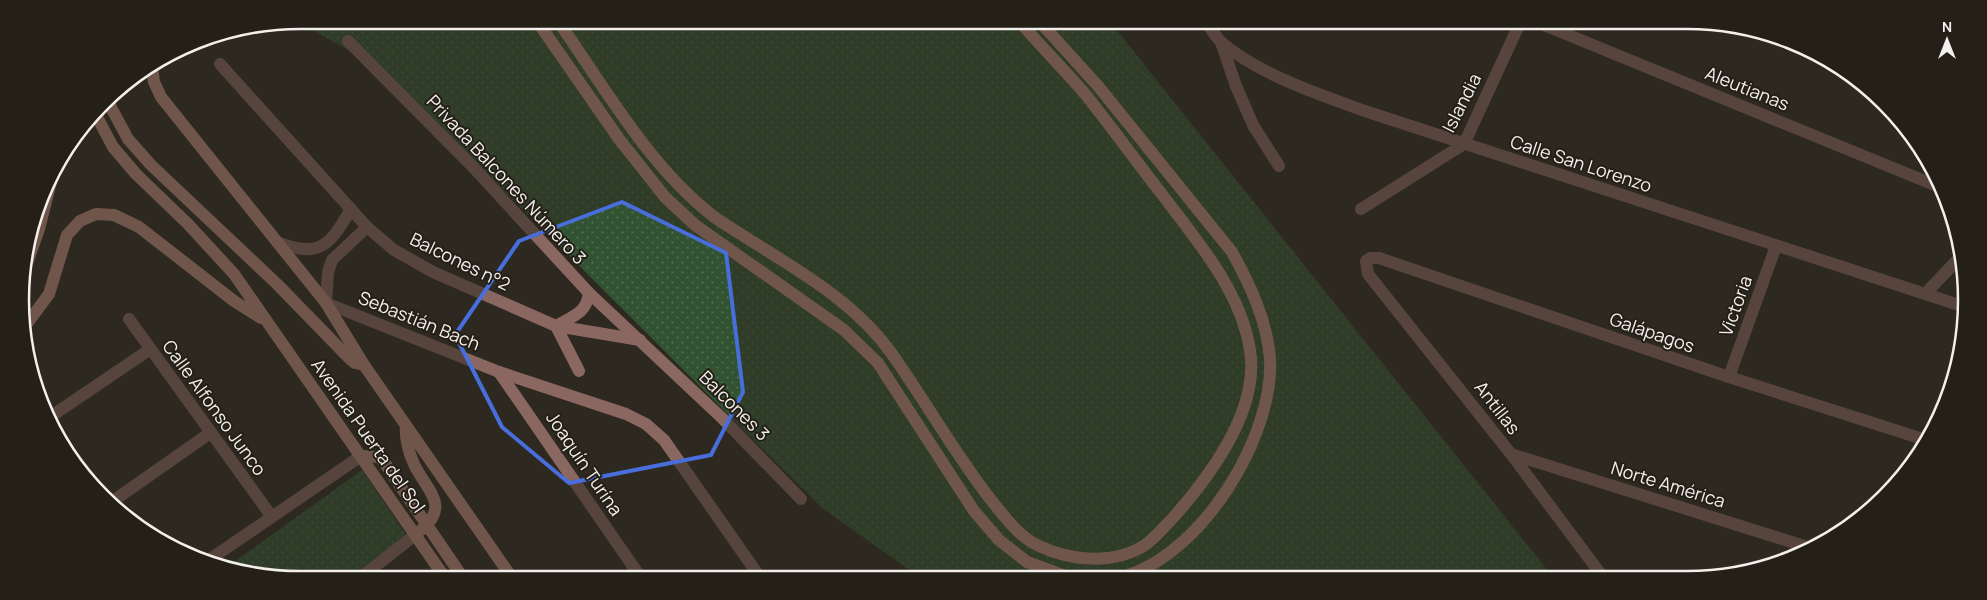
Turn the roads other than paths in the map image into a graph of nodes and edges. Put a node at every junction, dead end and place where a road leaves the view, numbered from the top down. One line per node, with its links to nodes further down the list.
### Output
1 (543, 29): 61 (main road)
2 (564, 29): 3 (main road)
3 (1026, 29)
4 (1046, 29): 62 (main road)
5 (1211, 29): 9 (street, Calle San Lorenzo)
6 (1518, 29): 14 (street, Islandia)
7 (1554, 29): 16 (street, Aleutianas)
8 (348, 41): 28 (street, Privada Balcones Número 3)
9 (1221, 42): 14 (street, Calle San Lorenzo); 15 (street)
10 (220, 64): 17 (street, Balcones n°2)
11 (153, 72): 22 (main road, Avenida Puerta del Sol)
12 (110, 106): 38 (main road)
13 (98, 119): 33 (main road, Avenida Puerta del Sol)
14 (1464, 144): 18 (street, Islandia); 23 (street, Calle San Lorenzo)
15 (1279, 166)
16 (1932, 184)
17 (351, 209): 20 (street, Balcones n°2); 24 (street)
18 (1361, 209)
19 (43, 212): 21 (main road)
20 (368, 228): 25 (street); 35 (street, Balcones n°2)
21 (37, 236)
22 (277, 242): 24 (street); 30 (main road, Avenida Puerta del Sol)
23 (1776, 246): 29 (street, Calle San Lorenzo); 41 (street, Victoria)
24 (321, 248): 25 (street)
25 (332, 260): 30 (street)
26 (1366, 261): 41 (street, Galápagos); 46 (street, Antillas)
27 (1955, 262): 29 (street)
28 (589, 293): 35 (street); 36 (street, Privada Balcones Número 3)
29 (1925, 294): 31 (street, Calle San Lorenzo)
30 (326, 303): 38 (main road, Avenida Puerta del Sol); 40 (street, Sebastián Bach)
31 (1958, 305)
32 (129, 319): 37 (street, Calle Alfonso Junco)
33 (263, 319): 34 (main road); 47 (main road, Avenida Puerta del Sol)
34 (29, 321)
35 (556, 326): 36 (street, Balcones n°2); 39 (street)
36 (640, 340): 49 (street, Balcones 3)
37 (149, 350): 42 (street); 44 (street, Calle Alfonso Junco)
38 (364, 365): 43 (main road, Avenida Puerta del Sol)
39 (579, 371)
40 (499, 372): 59 (street, Joaquín Turína); 60 (street, Sebastián Bach)
41 (1729, 377): 45 (street, Galápagos)
42 (54, 414)
43 (406, 426): 51 (main road); 58 (main road, Avenida Puerta del Sol)
44 (210, 433): 48 (street); 50 (street, Calle Alfonso Junco)
45 (1921, 438)
46 (1511, 454): 53 (street, Norte América); 63 (street, Antillas)
47 (361, 456): 50 (street); 51 (main road); 52 (main road, Avenida Puerta del Sol)
48 (116, 499)
49 (802, 499)
50 (272, 517): 54 (street)
51 (427, 525): 52 (main road); 57 (main road)
52 (415, 535): 55 (street); 56 (main road, Avenida Puerta del Sol)
53 (1802, 545)
54 (213, 557)
55 (369, 571)
56 (440, 571)
57 (458, 571)
58 (507, 571)
59 (636, 571)
60 (756, 571)
61 (1052, 571)
62 (1138, 571)
63 (1599, 571)

